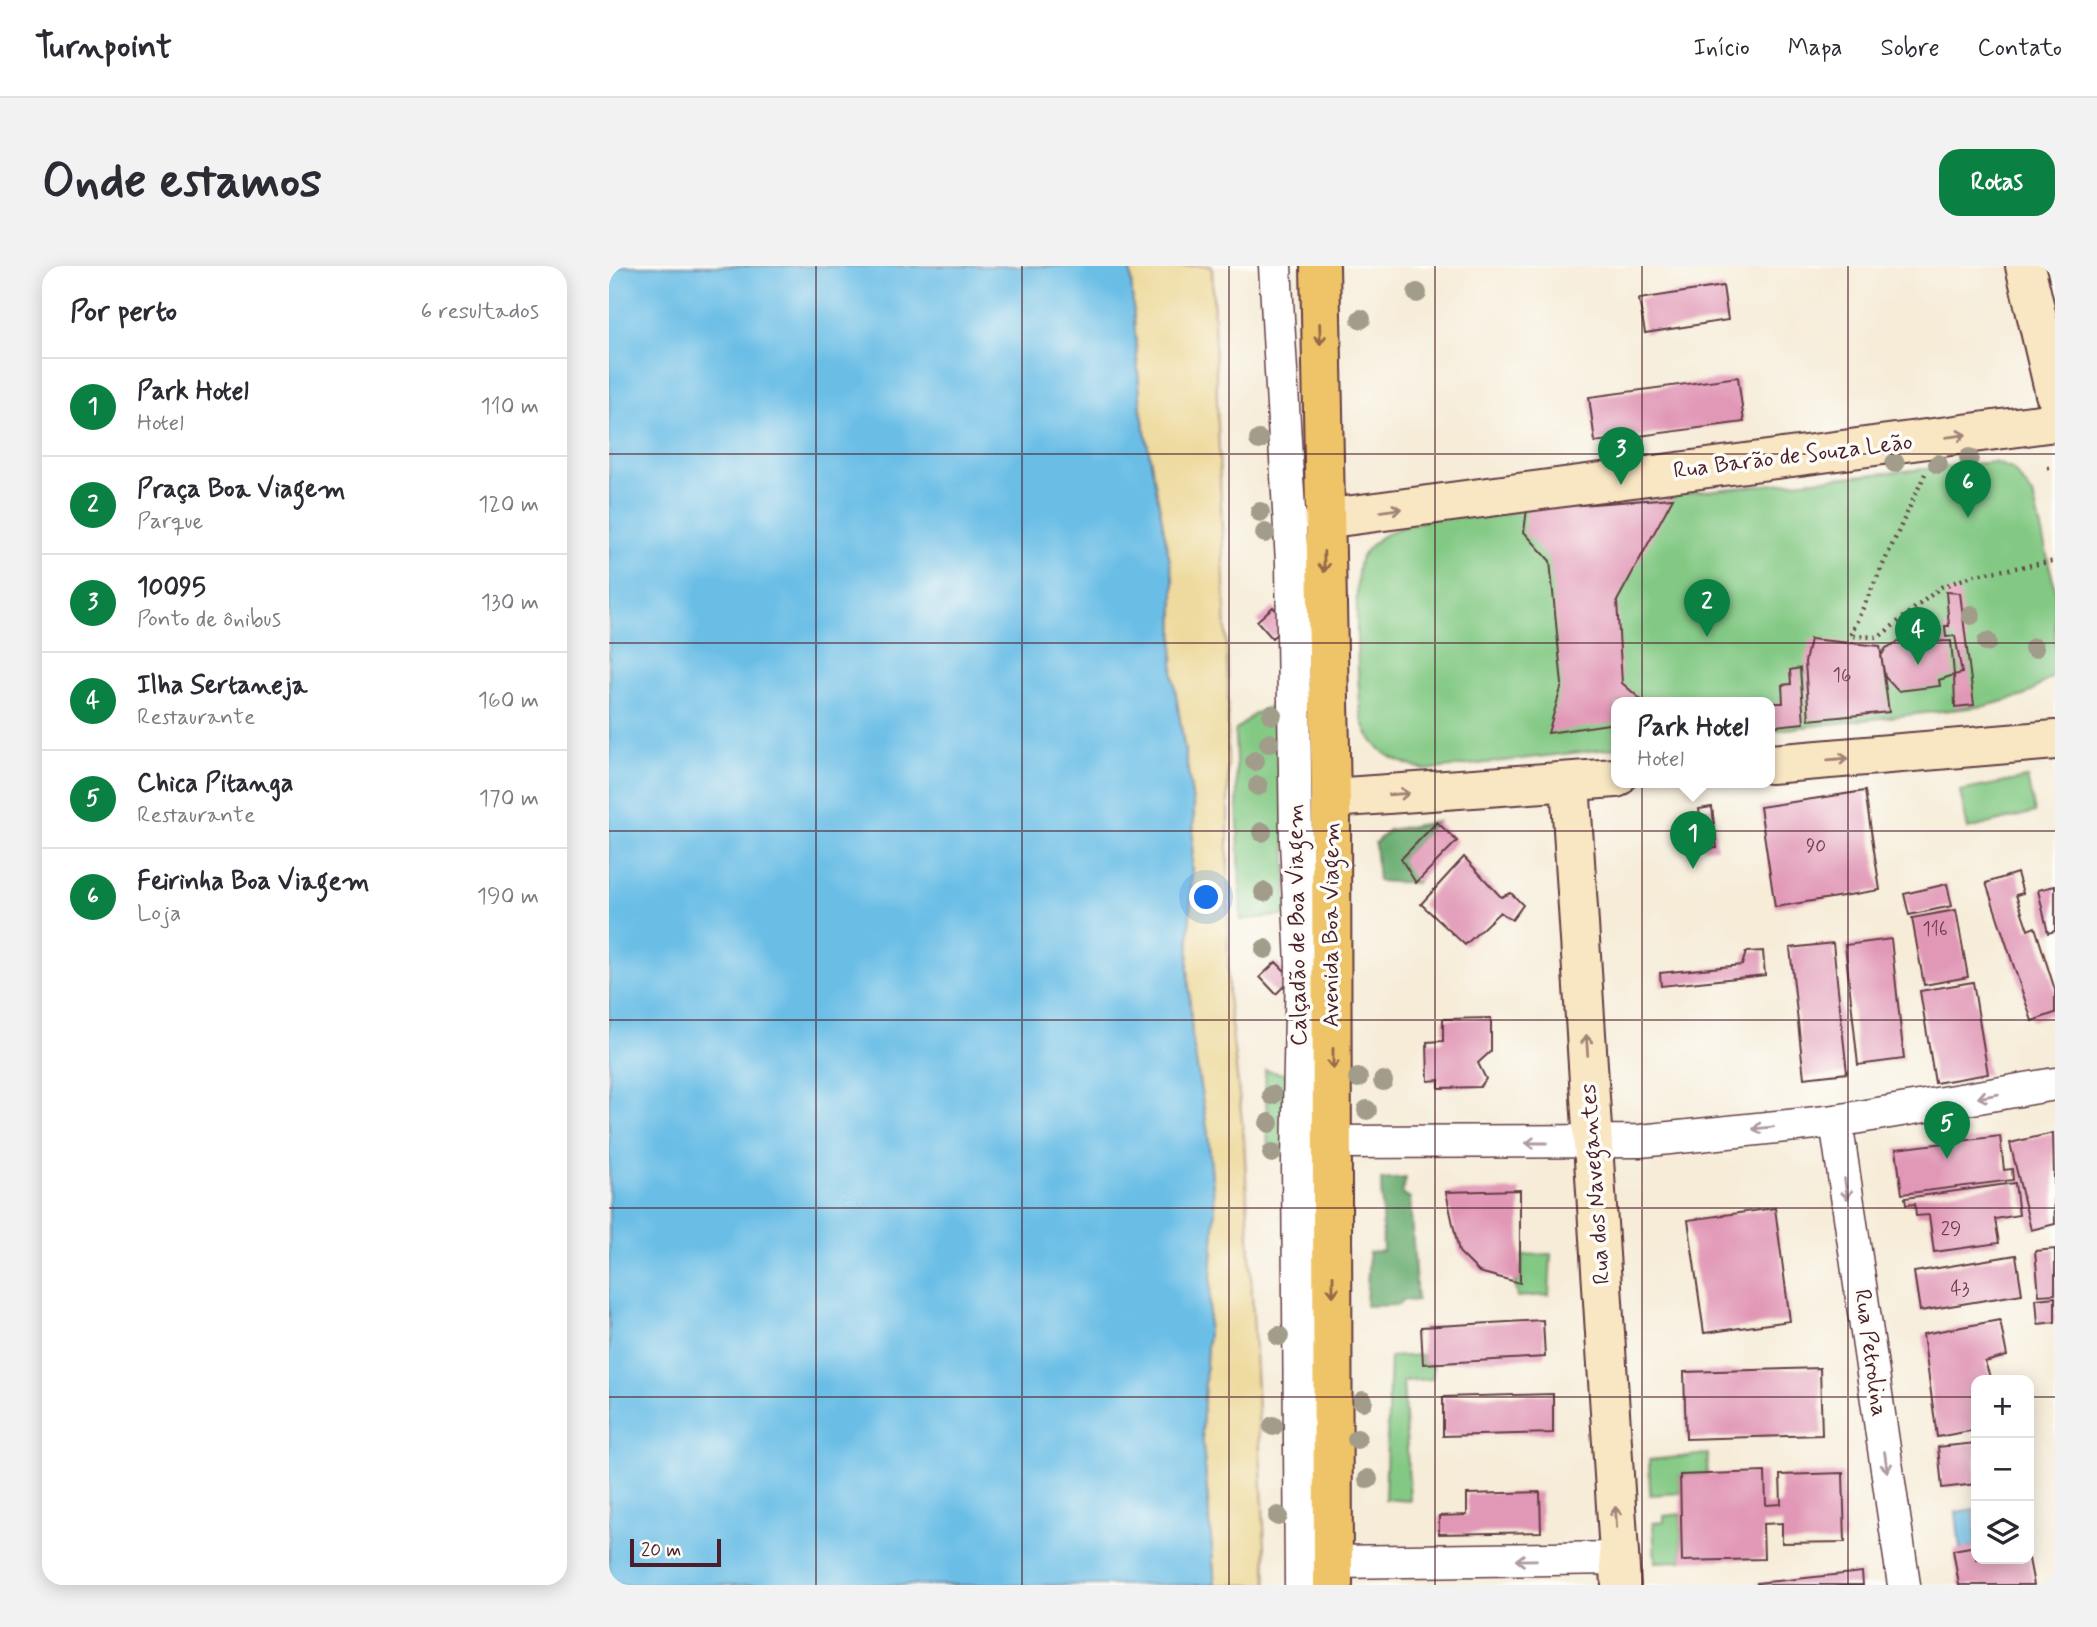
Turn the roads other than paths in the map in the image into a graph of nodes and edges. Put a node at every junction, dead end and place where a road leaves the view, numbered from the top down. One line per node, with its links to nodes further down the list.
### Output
1 (1275, 266): 18 (street, Calçadão de Boa Viagem)
2 (1320, 266): 6 (main road, Avenida Boa Viagem, one-way to 6)
3 (2025, 266): 4 (main road)
4 (2055, 394)
5 (2055, 422): 6 (main road, Rua Barão de Souza Leão, one-way to 5)
6 (1323, 519): 11 (main road, Avenida Boa Viagem, one-way to 11)
7 (2055, 740): 8 (main road, one-way to 7)
8 (1775, 764)
9 (1611, 778): 10 (main road)
10 (1570, 782): 11 (main road, one-way to 10); 15 (main road, Rua dos Navegantes, one-way to 10)
11 (1331, 799): 14 (main road, Avenida Boa Viagem, one-way to 14)
12 (2055, 1084): 13 (street, one-way to 13)
13 (1836, 1121): 15 (street, one-way to 15); 19 (street, Rua Petrolina, one-way to 19)
14 (1334, 1142): 15 (street, one-way to 14); 17 (main road, Avenida Boa Viagem, one-way to 17)
15 (1594, 1143): 16 (main road, Rua dos Navegantes, one-way to 15)
16 (1620, 1571): 17 (street, one-way to 17)
17 (1333, 1573)
18 (1301, 1585)
19 (1903, 1585)

